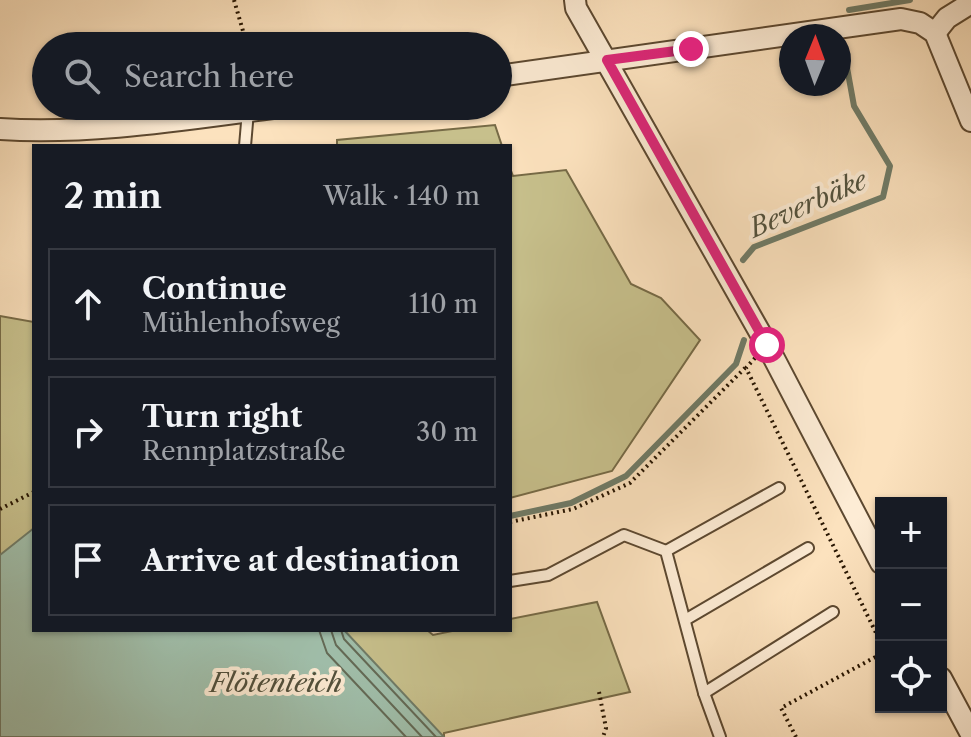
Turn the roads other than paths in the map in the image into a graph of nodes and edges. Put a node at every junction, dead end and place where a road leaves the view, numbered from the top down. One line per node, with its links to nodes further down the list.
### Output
1 (575, 0): 4 (street)
2 (971, 3): 3 (street)
3 (935, 33): 4 (street); 8 (street)
4 (607, 60): 5 (street); 14 (street)
5 (512, 74)
6 (176, 120): 9 (street)
7 (247, 120): 10 (lane)
8 (971, 121)
9 (0, 129)
10 (245, 144)
11 (779, 488): 13 (lane)
12 (808, 548): 17 (lane)
13 (666, 551): 15 (lane); 17 (lane)
14 (875, 552)
15 (512, 581)
16 (833, 612): 19 (lane)
17 (685, 620): 19 (lane)
18 (947, 689): 20 (street)
19 (704, 693): 21 (lane)
20 (971, 734)
21 (720, 737)

